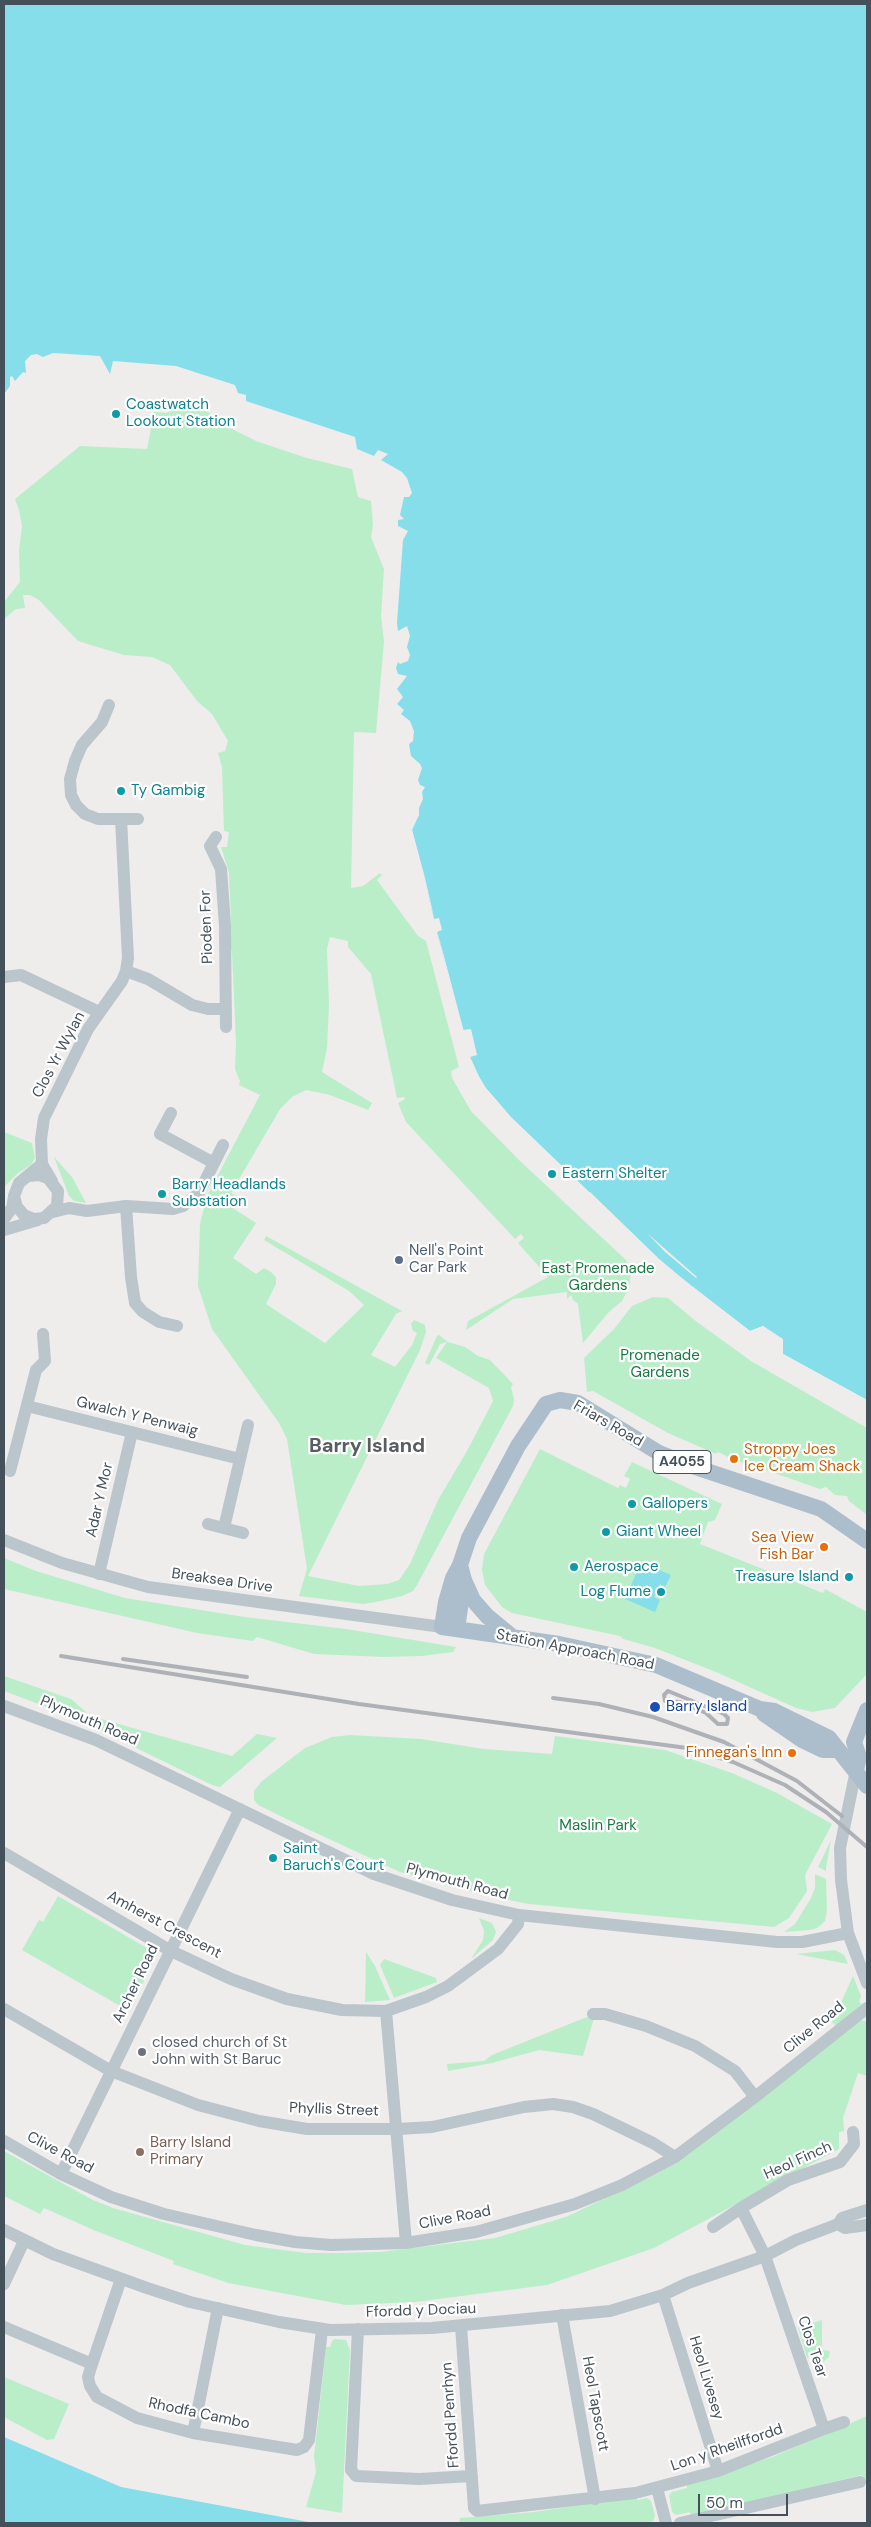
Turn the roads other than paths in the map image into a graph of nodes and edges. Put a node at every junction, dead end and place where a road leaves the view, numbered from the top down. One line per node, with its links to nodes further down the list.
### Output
1 (109, 705): 3 (street)
2 (138, 818): 3 (street)
3 (121, 819): 5 (street, Clos Yr Wylan)
4 (208, 843): 7 (street, Pioden For)
5 (126, 971): 7 (street); 8 (street, Clos Yr Wylan)
6 (4, 977): 8 (street)
7 (226, 1009): 9 (street, Pioden For)
8 (99, 1012): 13 (street, Clos Yr Wylan)
9 (226, 1027)
10 (171, 1113): 12 (street)
11 (223, 1145): 12 (street)
12 (214, 1163): 18 (street)
13 (42, 1164): 14 (street); 15 (street, Clos Yr Wylan)
14 (29, 1176): 15 (street); 16 (street)
15 (52, 1181): 17 (street)
16 (14, 1196): 21 (street); 22 (street)
17 (59, 1196): 19 (street); 20 (street)
18 (126, 1206): 19 (street); 24 (street)
19 (69, 1208): 20 (street)
20 (53, 1212): 22 (street)
21 (4, 1219)
22 (40, 1219): 23 (street)
23 (4, 1230)
24 (178, 1326)
25 (43, 1334): 26 (street)
26 (27, 1406): 28 (street, Gwalch Y Penwaig); 30 (street)
27 (248, 1425): 29 (street)
28 (132, 1432): 29 (street, Gwalch Y Penwaig); 37 (street, Adar Y Mor)
29 (240, 1459): 32 (street)
30 (10, 1471)
31 (208, 1524): 32 (street)
32 (224, 1528): 33 (street)
33 (243, 1533)
34 (4, 1540): 37 (street, Breaksea Drive)
35 (867, 1541): 36 (main road, Friars Road / A4055)
36 (462, 1573): 38 (main road, Friars Road / A4055); 39 (main road)
37 (99, 1574): 38 (street, Breaksea Drive)
38 (450, 1628): 39 (main road, Station Approach Road)
39 (511, 1636): 42 (main road, Station Approach Road)
40 (4, 1706): 44 (street, Plymouth Road)
41 (867, 1710): 42 (main road)
42 (861, 1760): 43 (main road, Station Approach Road); 47 (street)
43 (867, 1786)
44 (240, 1808): 46 (street, Plymouth Road); 48 (street, Archer Road)
45 (4, 1853): 48 (street, Amherst Crescent)
46 (519, 1915): 47 (street, Plymouth Road); 52 (street, Amherst Crescent)
47 (848, 1933): 49 (street)
48 (171, 1951): 52 (street, Amherst Crescent); 54 (street, Archer Road)
49 (867, 1983)
50 (867, 2008): 55 (street, Clive Road)
51 (4, 2010): 54 (street, Phyllis Street)
52 (386, 2011): 56 (street)
53 (593, 2014): 55 (street)
54 (111, 2071): 56 (street, Phyllis Street); 60 (street, Archer Road)
55 (755, 2097): 59 (street, Clive Road)
56 (398, 2129): 59 (street, Phyllis Street); 68 (street)
57 (853, 2132): 61 (street, Heol Finch)
58 (4, 2141): 60 (street, Clive Road)
59 (675, 2156): 68 (street, Clive Road)
60 (61, 2174): 68 (street, Clive Road)
61 (740, 2208): 65 (street, Heol Finch); 69 (street)
62 (867, 2210): 63 (street, Ffordd y Dociau)
63 (838, 2224): 64 (street, Ffordd y Dociau); 69 (street, Ffordd y Dociau)
64 (867, 2225)
65 (713, 2227)
66 (4, 2230): 67 (street, Ffordd y Dociau)
67 (24, 2241): 70 (street, Ffordd y Dociau); 71 (street)
68 (406, 2243)
69 (765, 2256): 72 (street, Ffordd y Dociau); 81 (street, Clos Tear)
70 (121, 2279): 73 (street, Ffordd y Dociau); 79 (street, Rhodfa Cambo)
71 (4, 2284)
72 (663, 2295): 74 (street, Ffordd y Dociau); 83 (street, Heol Livesey)
73 (218, 2308): 78 (street, Ffordd y Dociau); 82 (street)
74 (562, 2315): 75 (street, Ffordd y Dociau); 87 (street, Heol Tapscott)
75 (461, 2326): 77 (street, Ffordd y Dociau); 84 (street, Ffordd Penrhyn)
76 (4, 2327): 79 (street)
77 (358, 2329): 78 (street, Ffordd y Dociau); 84 (street, Ffordd Penrhyn)
78 (322, 2330): 82 (street, Rhodfa Cambo)
79 (92, 2364): 82 (street, Rhodfa Cambo)
80 (844, 2422): 81 (street)
81 (824, 2429): 83 (street, Lon y Rheilffordd)
82 (193, 2433)
83 (718, 2471): 86 (street, Lon y Rheilffordd)
84 (472, 2476): 87 (street, Lon y Rheilffordd)
85 (860, 2482): 89 (street)
86 (657, 2488): 87 (street, Lon y Rheilffordd); 88 (street)
87 (596, 2499)
88 (666, 2523)
89 (680, 2523)

